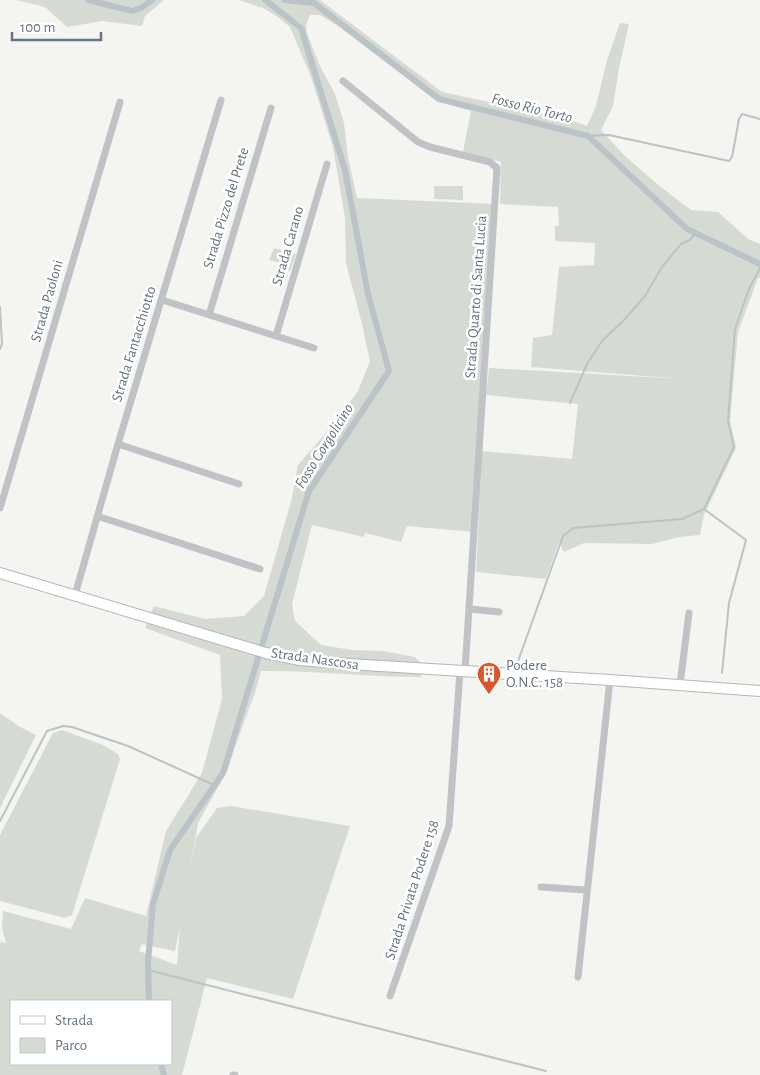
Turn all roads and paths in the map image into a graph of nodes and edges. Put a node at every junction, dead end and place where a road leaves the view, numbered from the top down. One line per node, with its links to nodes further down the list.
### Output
1 (343, 81): 17 (street, Strada Quarto di Santa Lucia)
2 (221, 100): 6 (street, Strada Fantacchiotto)
3 (120, 102): 12 (street, Strada Paoloni)
4 (271, 108): 7 (street, Strada Pizzo del Prete)
5 (327, 164): 8 (street, Strada Carano)
6 (162, 300): 7 (street); 10 (street, Strada Fantacchiotto)
7 (208, 315): 8 (street)
8 (276, 336): 9 (street)
9 (314, 348)
10 (118, 444): 11 (street); 13 (street, Strada Fantacchiotto)
11 (239, 484)
12 (0, 508)
13 (97, 516): 14 (street); 16 (street, Strada Fantacchiotto)
14 (260, 569)
15 (0, 573): 16 (street, Strada Nascosa)
16 (75, 596): 20 (street, Strada Nascosa)
17 (470, 609): 18 (street); 20 (street, Strada Quarto di Santa Lucia)
18 (499, 612)
19 (689, 613): 22 (street)
20 (463, 671): 21 (street, Strada Nascosa); 27 (street, Strada Privata Podere 158)
21 (610, 680): 22 (street, Strada Nascosa); 25 (street)
22 (680, 685): 23 (street, Strada Nascosa)
23 (760, 691)
24 (542, 887): 25 (street)
25 (586, 890): 26 (street)
26 (578, 977)
27 (390, 996)

